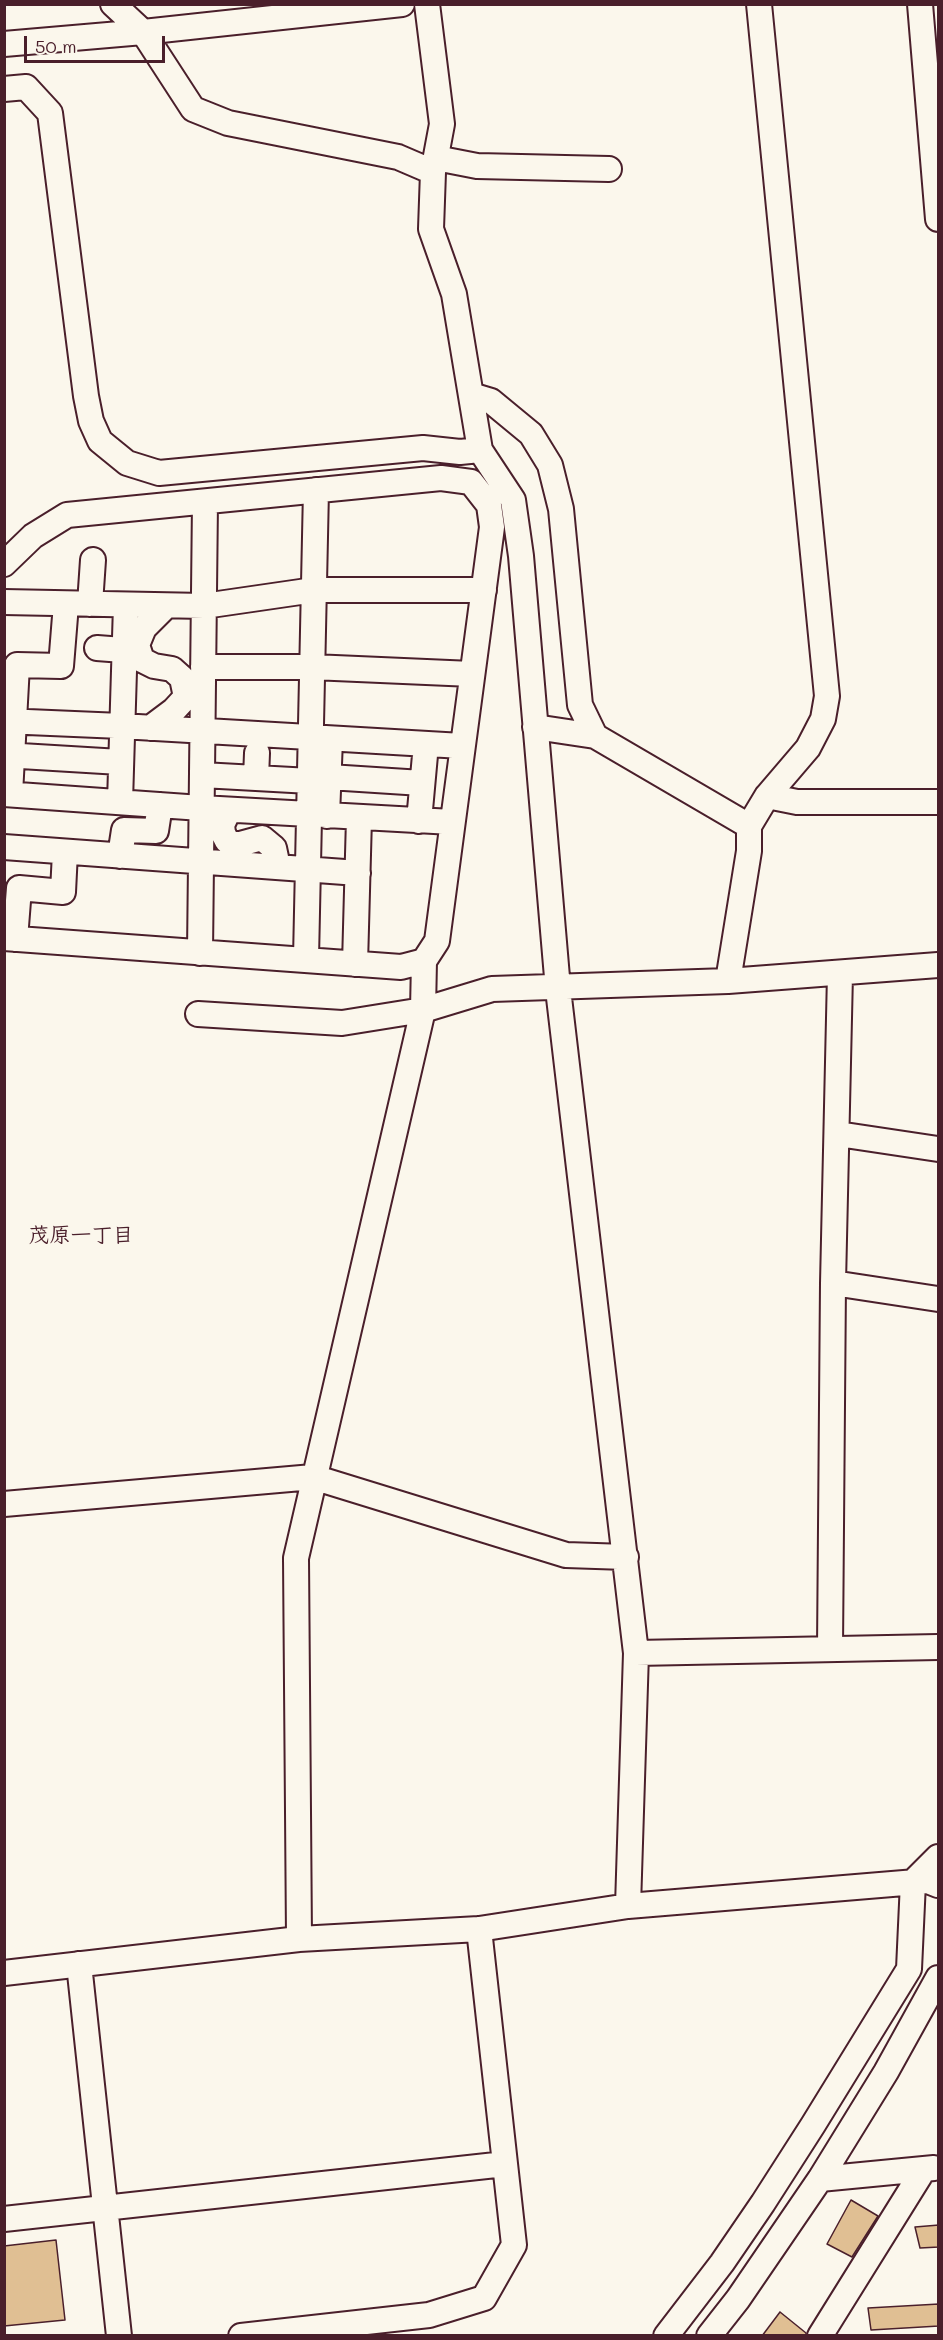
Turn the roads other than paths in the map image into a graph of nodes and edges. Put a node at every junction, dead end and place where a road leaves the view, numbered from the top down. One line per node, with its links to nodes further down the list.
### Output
1 (113, 4): 6 (street)
2 (402, 4): 6 (street)
3 (427, 4): 9 (street)
4 (759, 4): 48 (street)
5 (920, 4): 11 (street)
6 (142, 32): 7 (street); 9 (street)
7 (4, 44)
8 (4, 89): 13 (street)
9 (434, 165): 10 (street); 12 (street)
10 (609, 169)
11 (939, 219)
12 (471, 395): 13 (street); 36 (street)
13 (480, 450): 33 (street)
14 (316, 490): 15 (street); 18 (street); 19 (street)
15 (205, 502): 17 (street); 25 (street)
16 (93, 560): 22 (street)
17 (4, 564)
18 (314, 590): 19 (street); 25 (street); 29 (street)
19 (484, 590): 30 (street)
20 (4, 602): 21 (street)
21 (66, 604): 22 (street); 31 (street)
22 (90, 604): 23 (street)
23 (126, 605): 24 (street); 27 (street)
24 (166, 606): 25 (street); 34 (street)
25 (204, 606): 28 (street)
26 (97, 648): 27 (street)
27 (123, 650): 32 (street)
28 (203, 667): 29 (street); 35 (street)
29 (312, 667): 30 (street); 37 (street)
30 (472, 674): 39 (street)
31 (10, 722): 32 (street); 41 (street)
32 (121, 726): 34 (street); 42 (street)
33 (535, 727): 36 (street); 74 (street)
34 (150, 728): 35 (street)
35 (202, 731): 37 (street); 43 (street)
36 (595, 736): 58 (street)
37 (320, 739): 38 (street); 45 (street)
38 (426, 744): 39 (street); 46 (street)
39 (462, 746): 57 (street)
40 (257, 753): 44 (street)
41 (8, 755): 42 (street); 47 (street)
42 (120, 762): 49 (street)
43 (202, 775): 44 (street); 52 (street)
44 (256, 778): 45 (street)
45 (319, 779): 46 (street); 54 (street)
46 (422, 783): 56 (street)
47 (7, 794): 49 (street)
48 (767, 796): 50 (street); 58 (street)
49 (120, 802): 51 (street)
50 (939, 802)
51 (160, 805): 52 (street); 61 (street)
52 (201, 808): 53 (street); 62 (street)
53 (229, 810): 54 (street); 63 (street)
54 (318, 816): 55 (street); 64 (street)
55 (359, 818): 56 (street); 65 (street)
56 (419, 821): 57 (street)
57 (452, 822): 69 (street)
58 (749, 826): 73 (street)
59 (4, 847): 60 (street)
60 (65, 852): 61 (street); 66 (street)
61 (120, 856): 62 (street)
62 (201, 862): 63 (street); 67 (street)
63 (278, 867): 64 (street)
64 (308, 869): 65 (street); 68 (street)
65 (358, 873): 70 (street)
66 (10, 938): 67 (street)
67 (200, 953): 68 (street)
68 (306, 959): 70 (street)
69 (424, 961): 70 (street); 75 (street)
70 (355, 964)
71 (939, 966): 72 (street)
72 (840, 974): 73 (street); 77 (street)
73 (728, 981): 74 (street)
74 (558, 989): 75 (street); 83 (street)
75 (423, 1010): 76 (street); 81 (street)
76 (198, 1014)
77 (838, 1134): 78 (street); 79 (street)
78 (939, 1149)
79 (833, 1283): 80 (street); 85 (street)
80 (939, 1299)
81 (313, 1477): 82 (street); 83 (street); 92 (street)
82 (4, 1504)
83 (626, 1557): 86 (street)
84 (939, 1647): 85 (street)
85 (830, 1648): 86 (street)
86 (636, 1653): 90 (street)
87 (939, 1857): 88 (street)
88 (913, 1882): 89 (street); 90 (street); 103 (street)
89 (939, 1885)
90 (628, 1906): 91 (street)
91 (479, 1929): 92 (street); 96 (street)
92 (299, 1939): 93 (street)
93 (79, 1964): 94 (street); 99 (street)
94 (4, 1973)
95 (939, 1978): 98 (street)
96 (505, 2164): 99 (street); 101 (street)
97 (931, 2168): 98 (street); 105 (street)
98 (820, 2179): 104 (street)
99 (104, 2208): 100 (street); 102 (street)
100 (4, 2219)
101 (250, 2335)
102 (118, 2336)
103 (666, 2336)
104 (709, 2336)
105 (820, 2336)

